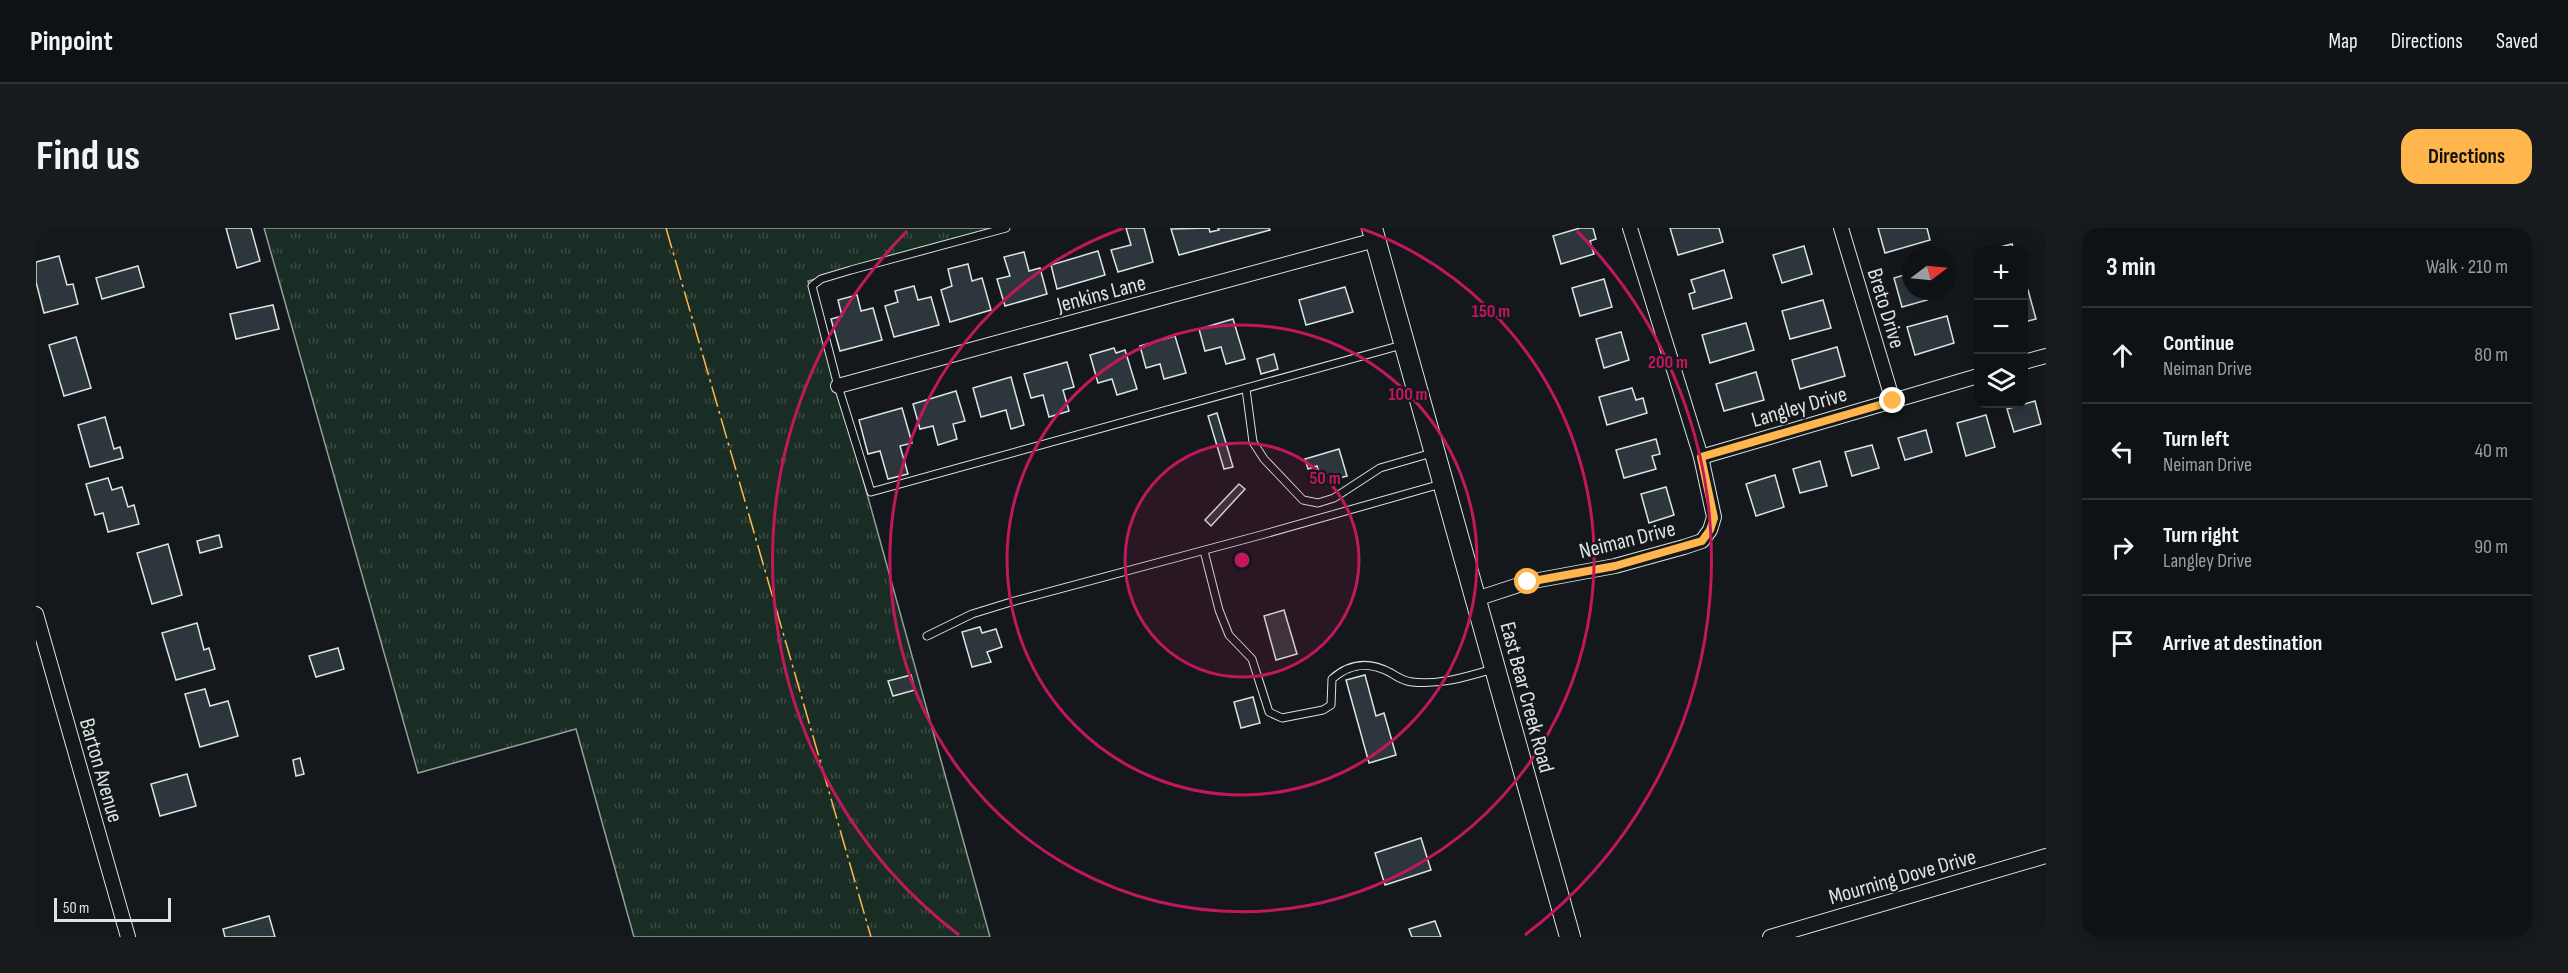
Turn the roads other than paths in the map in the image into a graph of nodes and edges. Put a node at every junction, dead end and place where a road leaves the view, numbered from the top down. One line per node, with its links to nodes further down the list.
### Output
1 (1006, 228): 9 (lane)
2 (1630, 228): 13 (street, Neiman Drive)
3 (1841, 228): 11 (street, Breto Drive)
4 (1374, 234): 5 (main road, East Bear Creek Road); 9 (street, Jenkins Lane)
5 (1404, 345): 10 (lane); 12 (main road, East Bear Creek Road)
6 (2046, 356): 7 (street)
7 (2028, 361)
8 (1974, 376): 11 (street, Langley Drive)
9 (838, 386): 10 (lane)
10 (1246, 389): 12 (lane)
11 (1893, 401): 13 (street, Langley Drive)
12 (1434, 452): 14 (main road, East Bear Creek Road)
13 (1701, 457): 16 (street, Neiman Drive)
14 (1443, 484): 15 (lane); 16 (main road, East Bear Creek Road)
15 (1204, 551): 18 (lane); 19 (lane)
16 (1476, 599): 19 (main road, East Bear Creek Road)
17 (36, 614): 21 (street, Barton Avenue)
18 (927, 636)
19 (1495, 668): 22 (main road, East Bear Creek Road)
20 (2046, 856): 23 (street, Mourning Dove Drive)
21 (128, 937)
22 (1570, 937)
23 (1770, 937)

